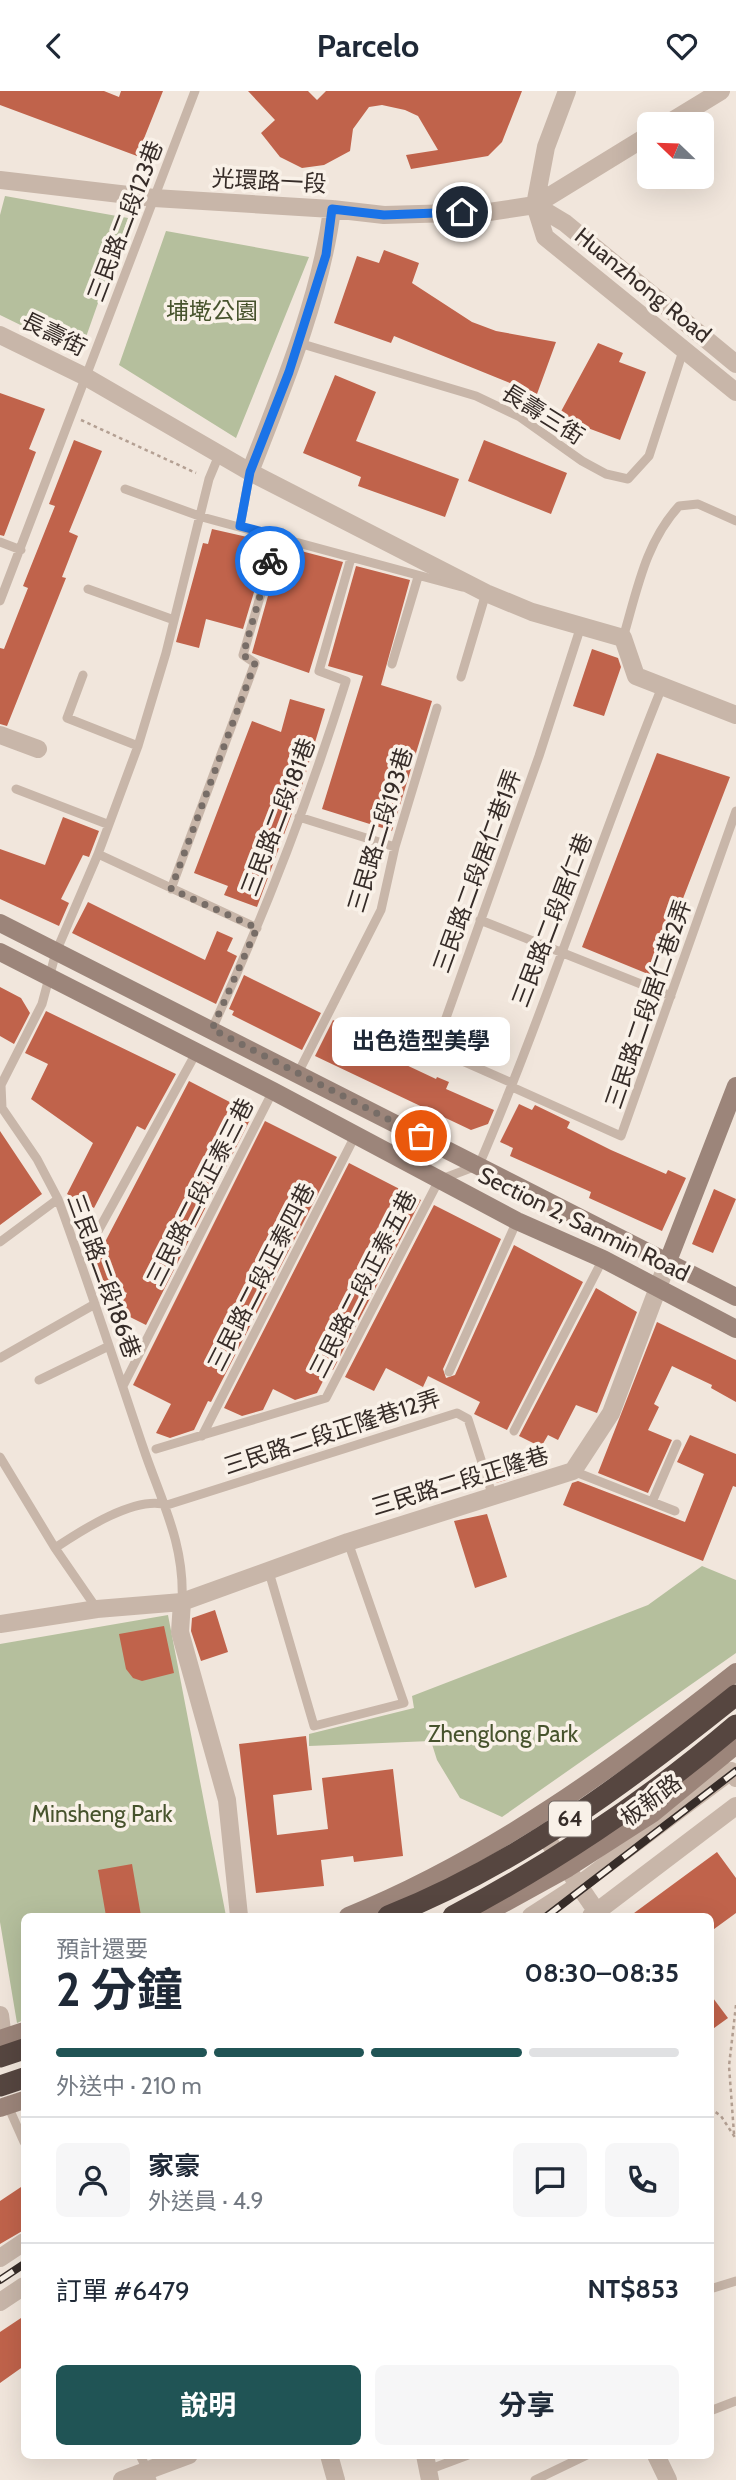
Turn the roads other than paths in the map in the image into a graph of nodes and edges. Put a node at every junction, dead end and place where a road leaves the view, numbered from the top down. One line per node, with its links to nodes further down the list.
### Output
1 (195, 91): 7 (lane, 三民路二段123巷)
2 (567, 91): 8 (street, Huanzhong Road)
3 (721, 91): 4 (street)
4 (687, 112)
5 (637, 142): 8 (street)
6 (0, 180): 7 (street, 光環路一段)
7 (154, 198): 9 (street, 光環路一段); 14 (lane, 三民路二段123巷)
8 (535, 205): 9 (street, 光環路一段); 12 (street, Huanzhong Road); 13 (street, Huanzhong Road)
9 (332, 209): 11 (street)
10 (0, 335): 14 (street, 長壽街)
11 (297, 343): 12 (lane, 長壽三街); 17 (street)
12 (684, 348): 15 (street, Huanzhong Road)
13 (736, 364)
14 (86, 377): 16 (street, 長壽街); 24 (lane, 三民路二段123巷)
15 (736, 393)
16 (219, 455): 17 (street, 長壽街); 19 (lane, 三民路二段186巷)
17 (250, 472): 21 (lane); 28 (street, 長壽街)
18 (125, 489): 19 (lane)
19 (202, 517): 21 (lane); 30 (lane, 三民路二段186巷)
20 (736, 521): 32 (lane)
21 (240, 526): 22 (lane)
22 (278, 536): 25 (lane); 48 (lane)
23 (0, 541): 24 (lane)
24 (21, 550): 29 (lane, 三民路二段123巷)
25 (351, 558): 26 (lane); 44 (lane, 三民路二段181巷)
26 (418, 577): 28 (lane); 33 (lane)
27 (88, 589): 30 (lane)
28 (486, 593): 31 (street, 長壽街); 35 (lane)
29 (0, 601)
30 (174, 620): 40 (lane, 三民路二段186巷)
31 (581, 626): 32 (street, 長壽街); 49 (lane, 三民路二段居仁巷1弄)
32 (623, 638): 36 (street)
33 (392, 664)
34 (83, 675): 40 (lane)
35 (461, 677)
36 (662, 687): 38 (street); 54 (lane, 三民路二段居仁巷)
37 (437, 708): 46 (lane, 三民路二段193巷)
38 (736, 715)
39 (0, 735): 41 (street)
40 (138, 746): 45 (lane, 三民路二段186巷)
41 (38, 749)
42 (16, 789): 45 (lane)
43 (736, 811): 56 (lane, 三民路二段居仁巷2弄)
44 (299, 817): 46 (lane); 51 (lane, 三民路二段181巷)
45 (107, 824): 47 (lane, 三民路二段186巷)
46 (395, 847): 59 (lane, 三民路二段193巷)
47 (98, 854): 48 (lane); 53 (lane, 三民路二段186巷)
48 (171, 889): 51 (lane)
49 (480, 920): 54 (lane); 60 (lane, 三民路二段居仁巷1弄)
50 (0, 923): 53 (street, Section 2, Sanmin Road)
51 (257, 928): 57 (lane, 三民路二段181巷)
52 (0, 952): 55 (street, Section 2, Sanmin Road)
53 (56, 952): 55 (lane, 三民路二段186巷); 57 (street, Section 2, Sanmin Road)
54 (560, 952): 56 (lane); 60 (lane, 三民路二段居仁巷)
55 (51, 979): 58 (street, Section 2, Sanmin Road); 63 (lane, 三民路二段186巷)
56 (671, 996): 60 (lane, 三民路二段居仁巷2弄)
57 (212, 1029): 59 (street, Section 2, Sanmin Road)
58 (196, 1053): 62 (street, Section 2, Sanmin Road); 70 (lane)
59 (298, 1073): 65 (street, Section 2, Sanmin Road)
60 (512, 1085): 65 (lane, 三民路二段居仁巷)
61 (736, 1086): 72 (street)
62 (273, 1091): 64 (street, Section 2, Sanmin Road); 81 (lane, 三民路二段正泰三巷)
63 (1, 1108): 67 (lane, 三民路二段186巷)
64 (355, 1136): 66 (street, Section 2, Sanmin Road); 83 (lane, 三民路二段正泰四巷)
65 (479, 1165): 66 (lane); 72 (street, Section 2, Sanmin Road)
66 (439, 1180): 68 (street, Section 2, Sanmin Road); 83 (lane, 三民路二段正泰五巷)
67 (58, 1199): 69 (lane); 75 (lane, 三民路二段186巷)
68 (517, 1221): 71 (street, Section 2, Sanmin Road); 79 (lane)
69 (0, 1242)
70 (92, 1243)
71 (603, 1259): 73 (street, Section 2, Sanmin Road); 82 (lane)
72 (668, 1261): 73 (street, 三民路二段正隆巷); 74 (street, Section 2, Sanmin Road)
73 (658, 1287): 76 (street, Section 2, Sanmin Road); 87 (street, 三民路二段正隆巷)
74 (736, 1297)
75 (95, 1304): 77 (lane, 三民路二段186巷); 78 (lane)
76 (736, 1329)
77 (109, 1346): 80 (lane); 81 (lane, 三民路二段186巷)
78 (0, 1358)
79 (449, 1372)
80 (39, 1380)
81 (123, 1386): 90 (lane, 三民路二段186巷)
82 (514, 1431)
83 (202, 1436): 85 (lane, 三民路二段正泰五巷)
84 (677, 1444): 89 (lane)
85 (156, 1449)
86 (0, 1457): 93 (lane)
87 (573, 1471): 88 (street, 三民路二段正隆巷); 89 (lane)
88 (493, 1499): 90 (lane, 三民路二段正隆巷12弄); 92 (street, 三民路二段正隆巷)
89 (652, 1502): 91 (lane)
90 (167, 1505): 93 (lane, 三民路二段正隆巷12弄); 95 (lane, 三民路二段186巷)
91 (675, 1511)
92 (348, 1542): 94 (street, 三民路二段正隆巷); 94 (lane)
93 (55, 1548): 96 (lane)
94 (269, 1572): 95 (street, 三民路二段正隆巷)
95 (182, 1602): 96 (street, 三民路二段正隆巷); 109 (street)
96 (97, 1609): 97 (street, 三民路二段正隆巷)
97 (0, 1624)
98 (736, 1672): 106 (street)
99 (736, 1695): 111 (highway, 64, bridge)
100 (736, 1725): 103 (highway, 64, bridge)
101 (736, 1733): 103 (highway, bridge)
102 (736, 1745): 107 (street)
103 (693, 1762): 112 (highway, 64, bridge)
104 (733, 1775): 108 (street, 板新路)
105 (736, 1806): 116 (street)
106 (534, 1820): 107 (street); 110 (street)
107 (568, 1868): 108 (street); 113 (street)
108 (579, 1885): 114 (street, 板新路); 115 (street)
109 (239, 1913)
110 (355, 1913)
111 (394, 1913)
112 (459, 1913)
113 (486, 1913)
114 (536, 1913)
115 (593, 1913)
116 (595, 1913)
117 (0, 2015): 119 (street)
118 (21, 2033): 119 (street)
119 (1, 2045): 120 (highway)
120 (21, 2048)
121 (21, 2082): 122 (highway)
122 (8, 2100): 123 (lane)
123 (21, 2134)
124 (21, 2244): 125 (street)
125 (0, 2257)
126 (736, 2281): 128 (lane)
127 (21, 2288): 129 (street)
128 (714, 2289)
129 (0, 2302)
130 (736, 2401): 131 (lane)
131 (714, 2409)
132 (177, 2459): 138 (street)
133 (330, 2459): 140 (street)
134 (456, 2459): 137 (lane)
135 (579, 2459): 141 (lane)
136 (658, 2459): 142 (street)
137 (428, 2468)
138 (147, 2469): 139 (street)
139 (122, 2480)
140 (336, 2480)
141 (534, 2480)
142 (668, 2480)

